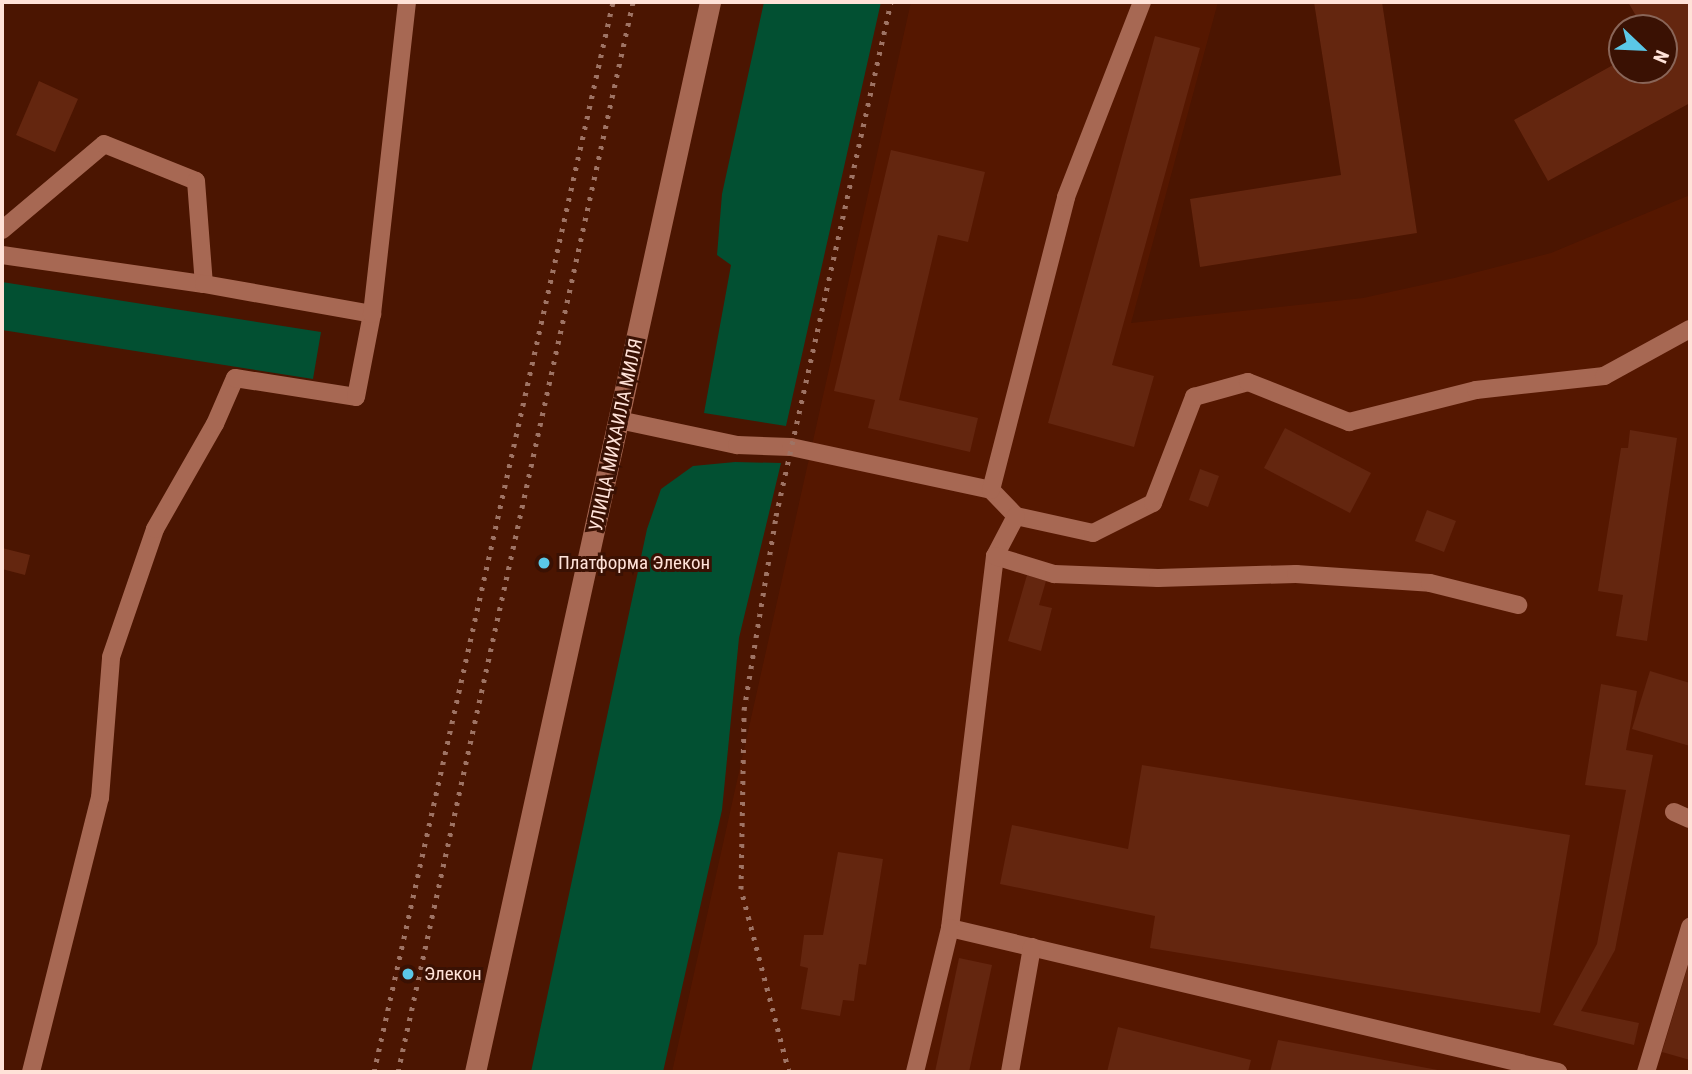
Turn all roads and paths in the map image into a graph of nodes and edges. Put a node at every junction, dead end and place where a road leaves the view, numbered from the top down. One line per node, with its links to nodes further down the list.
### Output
1 (407, 2): 7 (lane)
2 (710, 2): 9 (main road, УЛИЦА МИХАИЛА МИЛЯ)
3 (1142, 2): 10 (lane)
4 (2, 230): 6 (lane)
5 (2, 255): 6 (lane)
6 (204, 284): 7 (lane)
7 (372, 314): 17 (lane)
8 (1690, 329): 11 (lane)
9 (619, 420): 10 (lane); 18 (main road, УЛИЦА МИХАИЛА МИЛЯ)
10 (991, 490): 11 (lane)
11 (1016, 516): 12 (lane)
12 (995, 556): 13 (lane); 15 (lane)
13 (1518, 605)
14 (1690, 927): 22 (lane)
15 (950, 928): 16 (lane); 19 (lane)
16 (1032, 947): 20 (lane); 21 (lane)
17 (31, 1072)
18 (475, 1072)
19 (915, 1072)
20 (1010, 1072)
21 (1558, 1072)
22 (1647, 1072)

